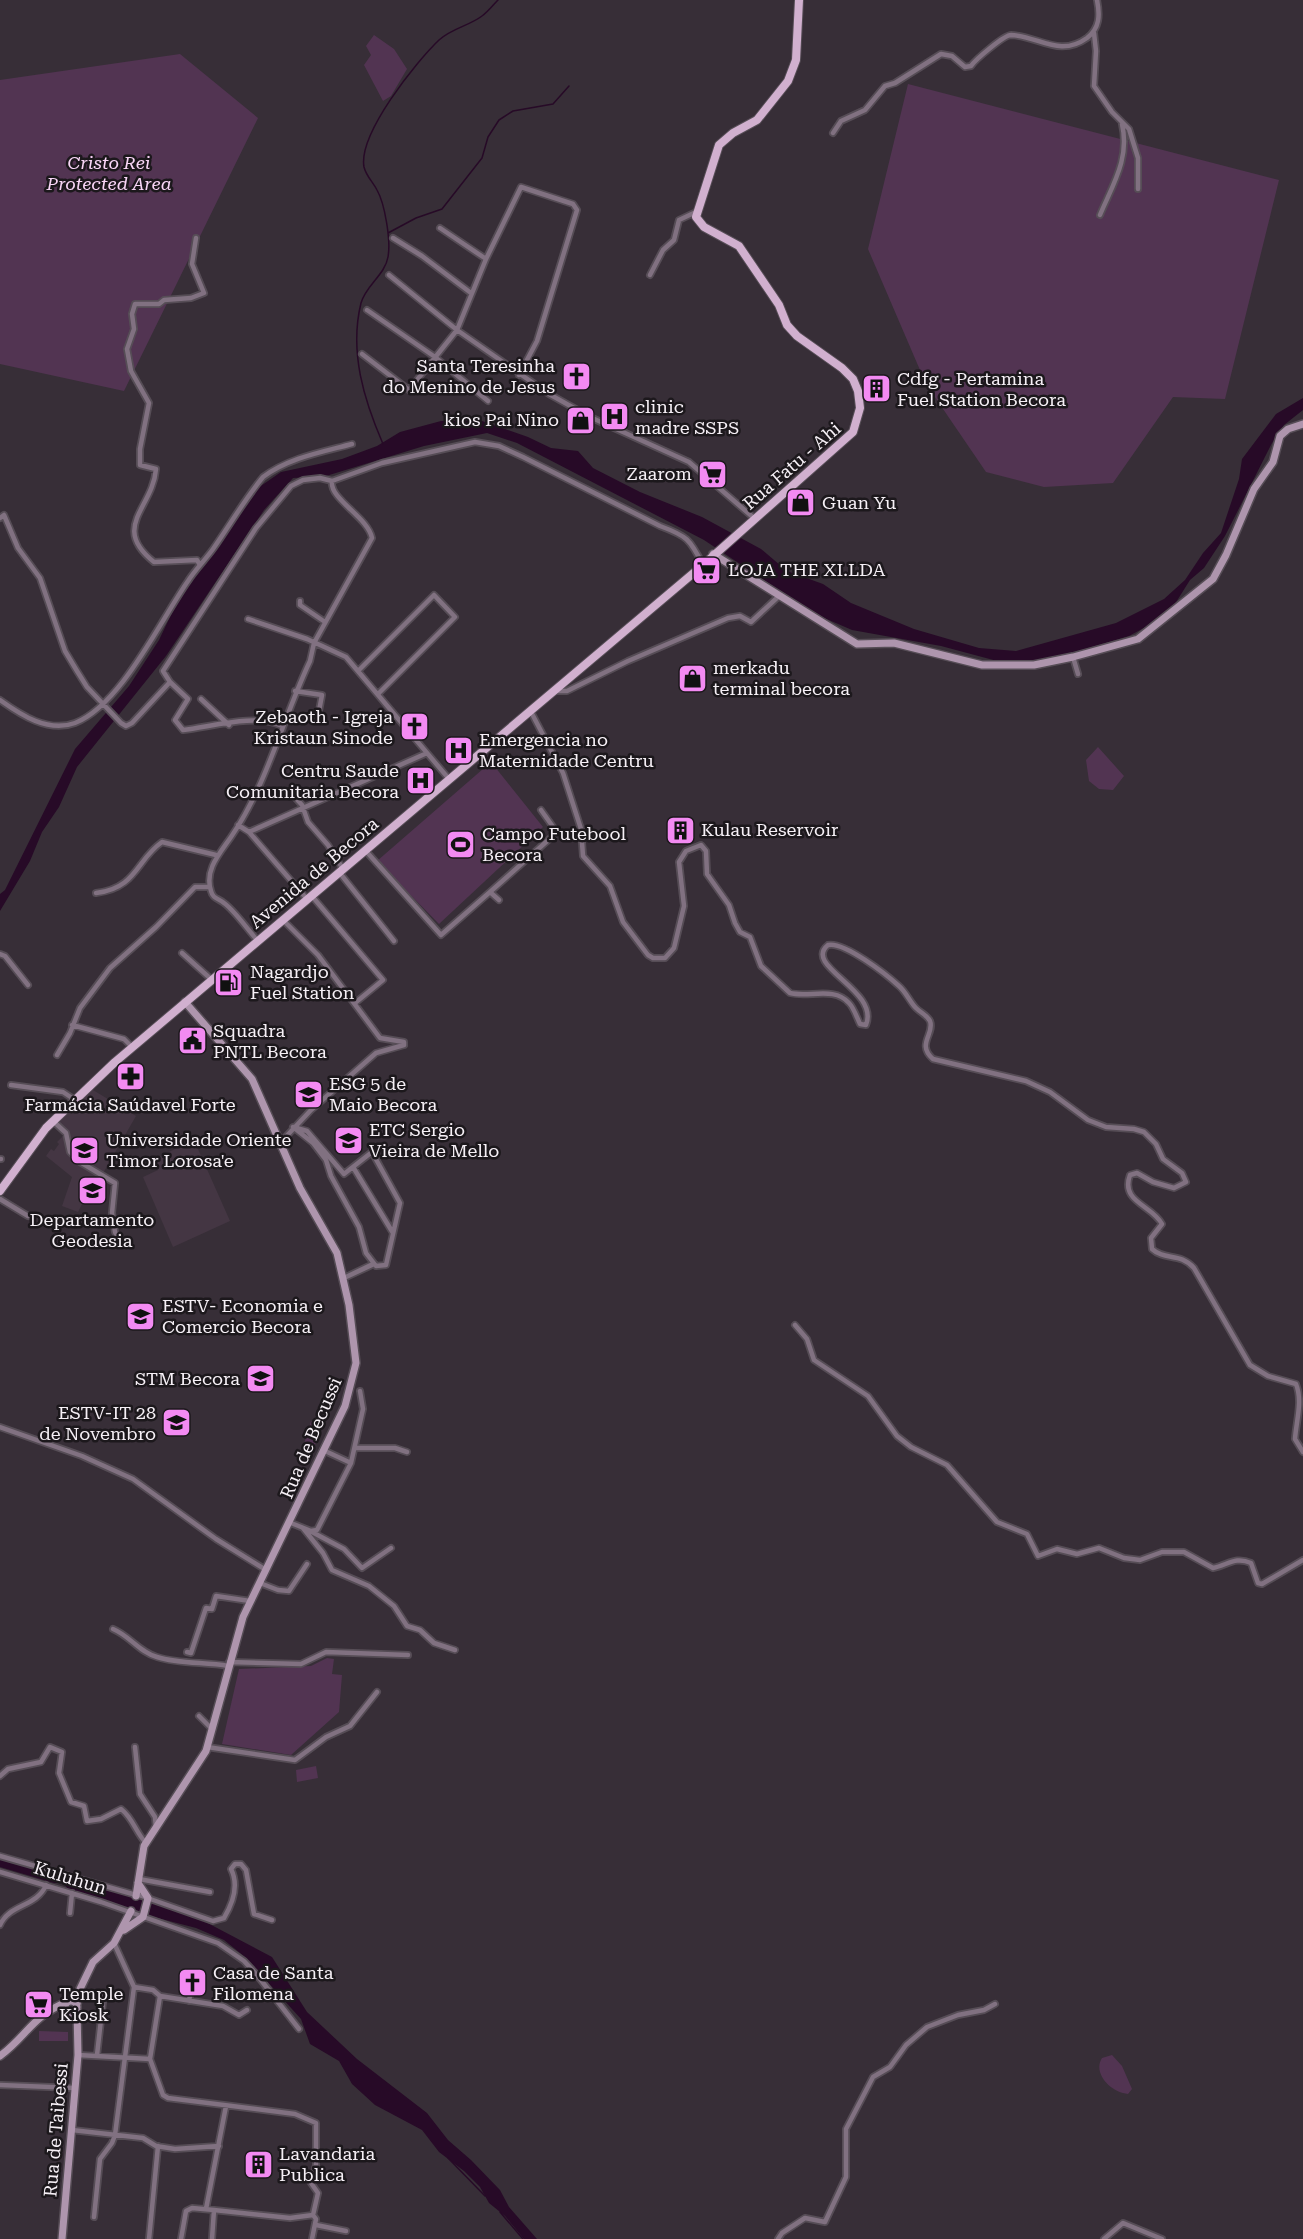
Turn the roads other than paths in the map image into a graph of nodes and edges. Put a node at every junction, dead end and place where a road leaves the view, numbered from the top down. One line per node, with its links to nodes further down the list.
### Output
1 (799, 0): 7 (main road)
2 (1097, 0): 3 (street)
3 (1094, 33): 4 (street); 5 (street)
4 (1121, 122): 6 (street); 8 (street)
5 (833, 133)
6 (1138, 189)
7 (696, 212): 14 (street); 26 (main road, Rua Fatu - Ahi)
8 (1100, 215)
9 (440, 228): 12 (street)
10 (196, 238): 29 (street)
11 (393, 238): 15 (street)
12 (486, 259): 15 (street); 20 (street)
13 (389, 275): 17 (street)
14 (650, 275)
15 (471, 293): 17 (street)
16 (367, 310): 19 (street)
17 (457, 330): 19 (street); 20 (street)
18 (362, 354): 19 (street)
19 (435, 357): 21 (street)
20 (519, 375): 26 (street)
21 (488, 401)
22 (1303, 424): 36 (street)
23 (352, 444): 29 (street)
24 (332, 481): 30 (street); 34 (street); 39 (street)
25 (0, 519): 45 (street)
26 (755, 519): 27 (main road, Rua Fatu - Ahi)
27 (748, 525): 28 (main road, Avenida de Becora)
28 (715, 552): 30 (main road, Avenida de Becora); 31 (street)
29 (200, 565): 45 (street)
30 (703, 565): 41 (main road, Avenida de Becora)
31 (778, 596): 36 (street); 41 (street)
32 (300, 601): 34 (street)
33 (248, 619): 35 (street)
34 (326, 622): 35 (street)
35 (314, 643): 37 (street); 40 (street)
36 (1073, 657): 38 (street)
37 (359, 670): 42 (street); 42 (street)
38 (1078, 674)
39 (170, 682): 45 (street); 48 (street)
40 (295, 691): 47 (street); 49 (street)
41 (555, 691): 46 (main road, Avenida de Becora)
42 (378, 694): 50 (street)
43 (201, 699): 48 (street)
44 (0, 700): 45 (street)
45 (105, 707)
46 (530, 710): 51 (main road, Avenida de Becora); 95 (street)
47 (319, 711)
48 (229, 725): 49 (street)
49 (282, 726): 55 (street)
50 (427, 753): 51 (street); 53 (street)
51 (449, 778): 57 (main road, Avenida de Becora)
52 (291, 793): 53 (street)
53 (304, 808): 56 (street); 59 (street)
54 (541, 810): 61 (street)
55 (237, 825): 56 (street); 58 (street)
56 (249, 832): 63 (street)
57 (365, 850): 59 (main road, Avenida de Becora); 61 (street)
58 (216, 855): 60 (street); 62 (street)
59 (341, 870): 63 (main road, Avenida de Becora); 67 (street)
60 (210, 886): 66 (street); 74 (street)
61 (490, 892): 64 (street)
62 (96, 893)
63 (309, 897): 65 (main road, Avenida de Becora); 73 (street)
64 (499, 900)
65 (284, 921): 66 (main road, Avenida de Becora); 73 (street)
66 (258, 941): 70 (main road, Avenida de Becora)
67 (394, 941)
68 (182, 953): 70 (street)
69 (0, 954): 71 (street)
70 (212, 980): 72 (main road, Avenida de Becora)
71 (28, 986)
72 (185, 1002): 75 (main road, Avenida de Becora); 81 (street, Rua de Becussi)
73 (355, 1003): 80 (street)
74 (72, 1025): 75 (street); 76 (street)
75 (132, 1047): 78 (main road, Avenida de Becora)
76 (57, 1055)
77 (11, 1085): 78 (street)
78 (75, 1100): 79 (main road, Avenida de Becora)
79 (53, 1121): 83 (main road, Avenida de Becora); 87 (street)
80 (293, 1127): 81 (street); 82 (street); 88 (street)
81 (280, 1143): 93 (street, Rua de Becussi)
82 (353, 1167): 86 (street); 86 (street)
83 (0, 1191)
84 (0, 1199): 85 (street)
85 (28, 1216)
86 (393, 1233): 88 (street)
87 (120, 1242)
88 (374, 1264): 88 (street)
89 (795, 1325): 101 (street)
90 (360, 1391): 92 (street)
91 (0, 1427): 103 (street)
92 (355, 1448): 94 (street); 96 (street)
93 (323, 1450): 96 (street); 97 (street, Rua de Becussi)
94 (407, 1452)
95 (1303, 1452)
96 (351, 1463): 99 (street)
97 (291, 1523): 98 (street); 103 (street, Rua de Becussi)
98 (303, 1528): 99 (street); 107 (street)
99 (311, 1531): 100 (street)
100 (391, 1548)
101 (1303, 1560)
102 (306, 1564): 104 (street)
103 (266, 1570): 104 (street, Rua de Becussi)
104 (260, 1583): 105 (street, Rua de Becussi)
105 (250, 1601): 108 (street); 110 (street, Rua de Becussi)
106 (113, 1629): 110 (street)
107 (454, 1650)
108 (187, 1652)
109 (408, 1655): 110 (street)
110 (228, 1664): 113 (street, Rua de Becussi)
111 (377, 1692): 115 (street)
112 (199, 1716): 113 (street)
113 (212, 1728): 115 (street, Rua de Becussi)
114 (135, 1747): 117 (street)
115 (207, 1747): 117 (street, Rua de Becussi)
116 (0, 1776): 118 (street)
117 (156, 1828): 118 (street, Rua de Becussi)
118 (146, 1843): 121 (street, Rua de Becussi)
119 (0, 1856): 125 (street)
120 (0, 1872): 122 (street, Kuluhun)
121 (138, 1881): 123 (street); 125 (street, Rua de Becussi); 126 (street)
122 (46, 1886): 124 (street, Kuluhun); 131 (street)
123 (210, 1892)
124 (72, 1893): 127 (street, Kuluhun); 128 (street)
125 (136, 1895): 126 (street)
126 (147, 1900): 129 (street); 130 (street)
127 (131, 1912): 129 (street, Kuluhun); 132 (street, Rua de Taibessi)
128 (70, 1913)
129 (143, 1917): 132 (street); 142 (street, Kuluhun)
130 (272, 1920)
131 (0, 1925)
132 (122, 1931): 133 (street, Rua de Taibessi)
133 (114, 1943): 135 (street); 140 (street, Rua de Taibessi)
134 (192, 1984): 138 (street)
135 (134, 1987): 137 (street); 146 (street)
136 (104, 1993): 144 (street)
137 (160, 1996): 138 (street); 147 (street)
138 (189, 2001): 141 (street)
139 (995, 2004): 166 (street)
140 (71, 2007): 143 (street, Rua de Taibessi); 145 (street)
141 (247, 2010)
142 (298, 2028)
143 (78, 2055): 144 (street); 149 (street, Rua de Taibessi)
144 (97, 2055): 146 (street)
145 (0, 2056)
146 (125, 2058): 147 (street); 152 (street)
147 (150, 2059): 150 (street)
148 (0, 2085): 149 (street)
149 (75, 2088): 151 (street, Rua de Taibessi)
150 (226, 2106): 154 (street); 157 (street)
151 (72, 2130): 152 (street); 161 (street, Rua de Taibessi)
152 (115, 2135): 153 (street); 158 (street)
153 (158, 2146): 154 (street); 162 (street)
154 (219, 2146): 155 (street)
155 (206, 2209): 156 (street); 163 (street)
156 (214, 2210): 157 (street); 164 (street)
157 (313, 2215): 159 (street)
158 (94, 2217)
159 (316, 2224): 160 (street); 165 (street)
160 (346, 2231)
161 (62, 2239)
162 (149, 2239)
163 (181, 2239)
164 (212, 2239)
165 (312, 2239)
166 (778, 2239)
167 (1104, 2239): 168 (street)
168 (1162, 2239)

